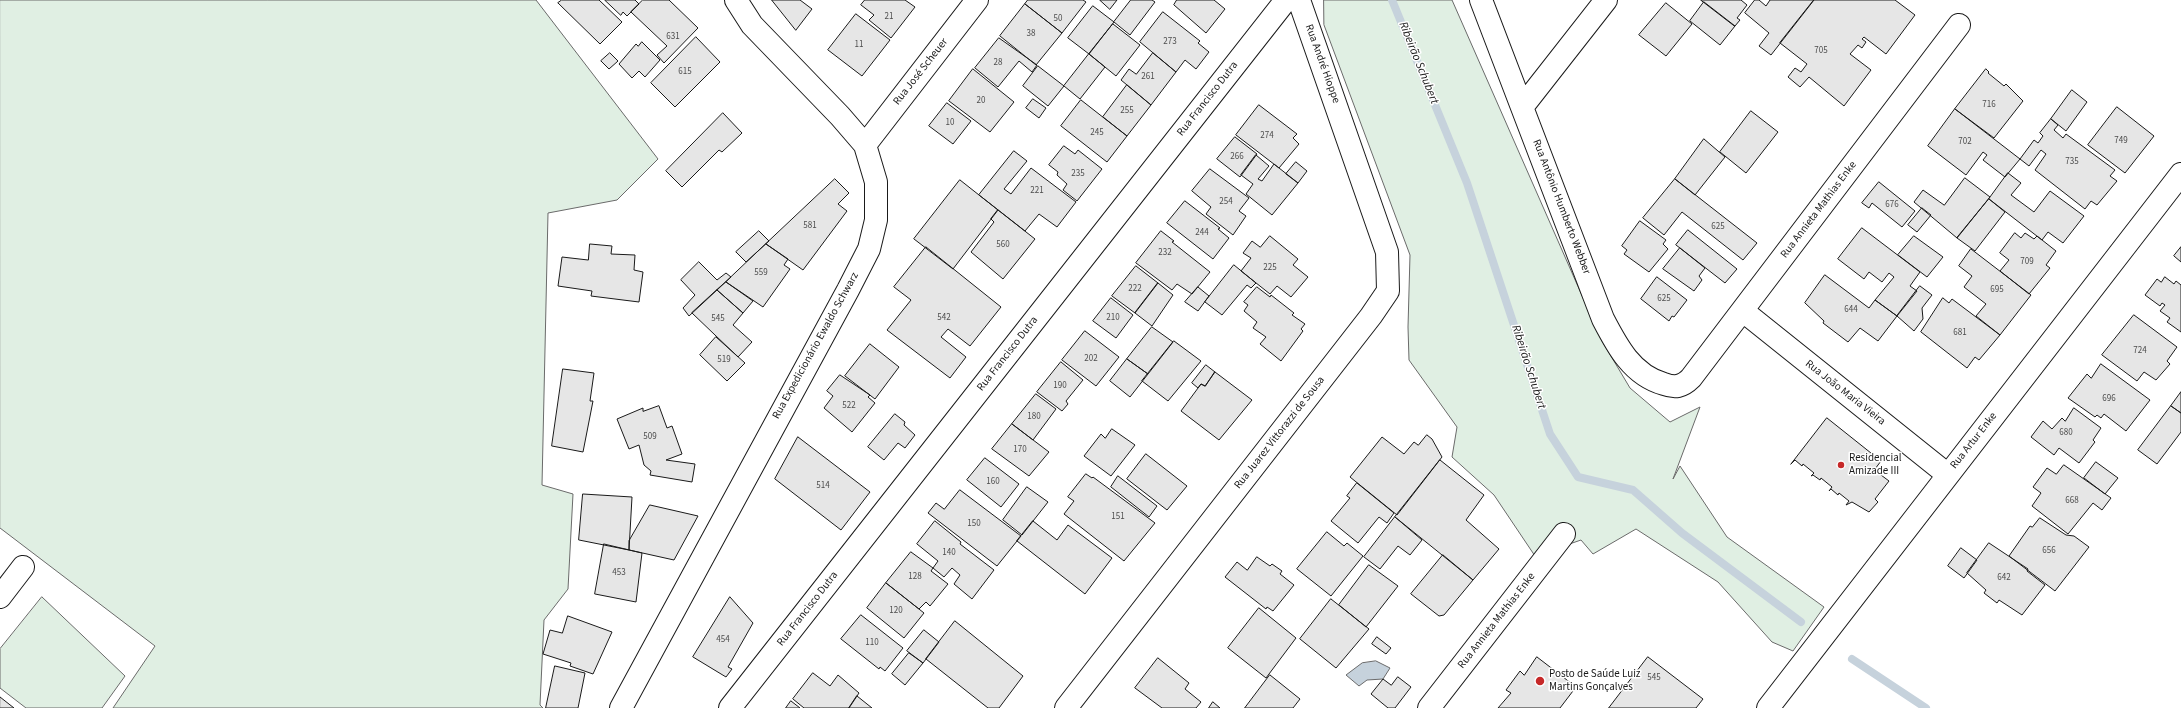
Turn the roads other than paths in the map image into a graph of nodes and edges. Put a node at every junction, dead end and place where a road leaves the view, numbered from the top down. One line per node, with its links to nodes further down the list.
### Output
1 (736, 0): 10 (street, Rua Expedicionário Ewaldo Schwarz)
2 (977, 0): 10 (street, Rua José Scheuer)
3 (1286, 0): 19 (street, Rua Francisco Dutra)
4 (1299, 0): 9 (street, Rua André Hioppe)
5 (1481, 0): 8 (street, Rua Antônio Humberto Webber)
6 (1606, 0): 8 (street)
7 (1959, 26): 12 (street, Rua Annieta Mathias Enke)
8 (1523, 106): 13 (street, Rua Antônio Humberto Webber)
9 (1345, 128): 20 (street, Rua Juarez Vittorazzi de Sousa)
10 (865, 145): 18 (street, Rua Expedicionário Ewaldo Schwarz)
11 (2181, 174): 14 (street, Rua Artur Enke)
12 (1743, 311): 13 (street, Rua Annieta Mathias Enke); 14 (street, Rua João Maria Vieira)
13 (1673, 387)
14 (1948, 475): 22 (street, Rua Artur Enke)
15 (1564, 534): 21 (street, Rua Annieta Mathias Enke)
16 (24, 567): 17 (street)
17 (0, 597)
18 (621, 708)
19 (730, 708)
20 (1066, 708)
21 (1429, 708)
22 (1768, 708)

